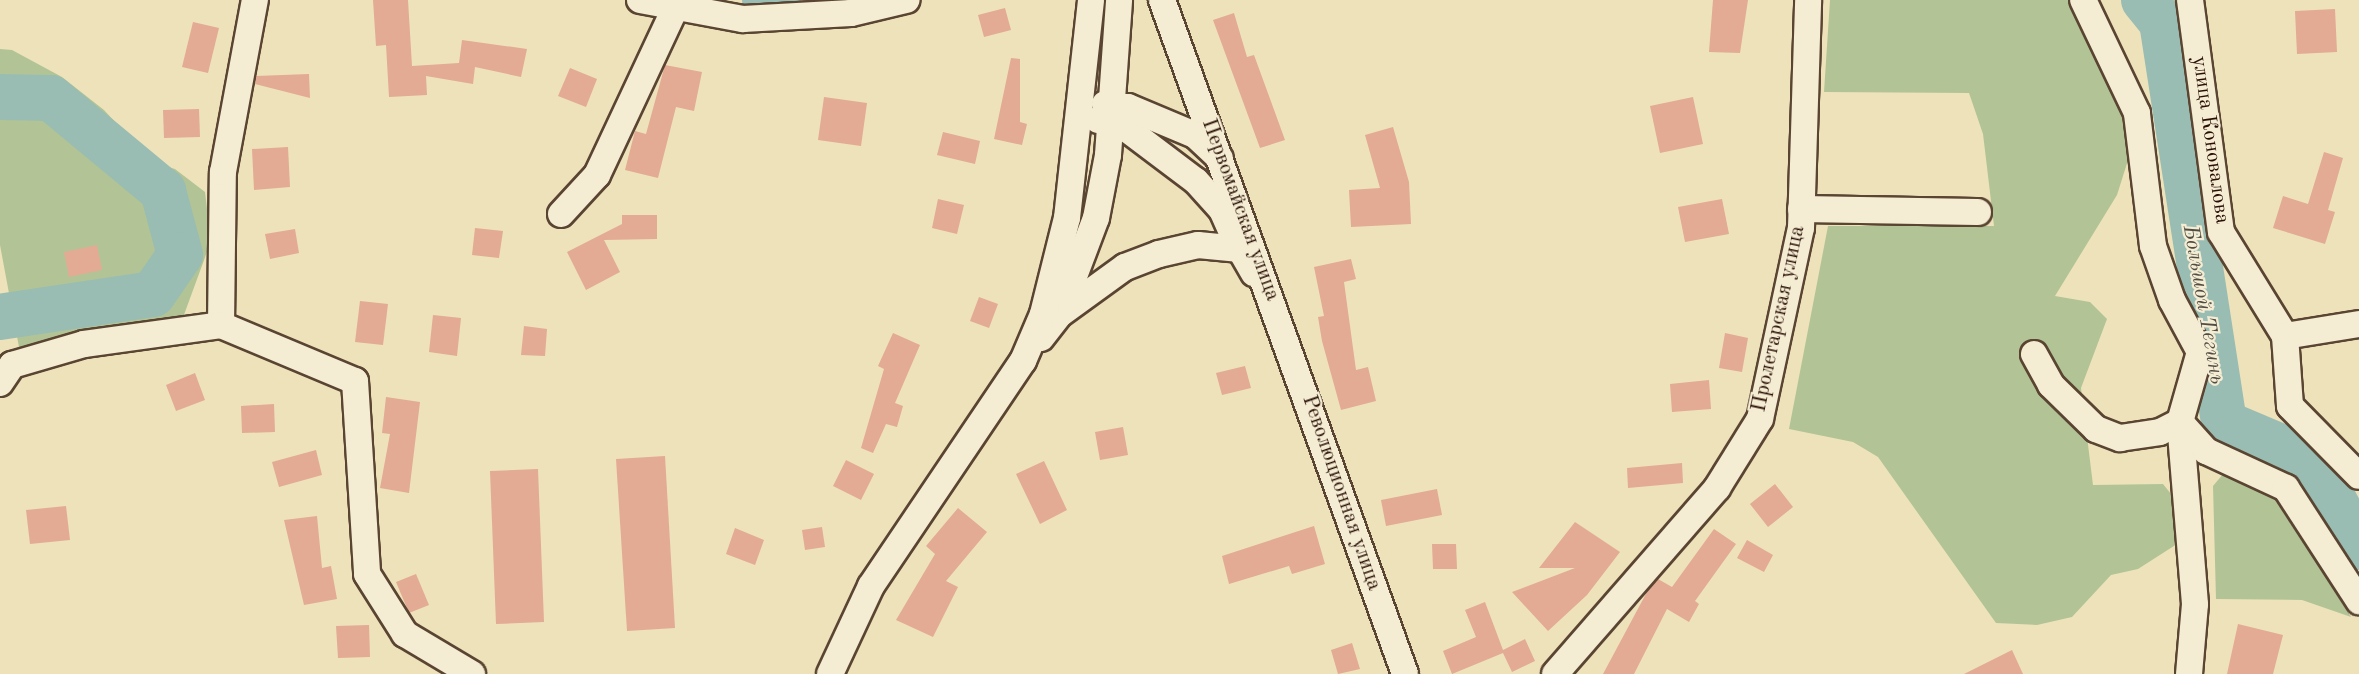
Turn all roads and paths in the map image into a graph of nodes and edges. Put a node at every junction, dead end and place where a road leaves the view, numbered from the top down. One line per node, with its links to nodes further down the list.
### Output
1 (255, 0): 22 (street)
2 (640, 0): 10 (street)
3 (906, 0): 10 (street)
4 (1091, 0): 11 (street)
5 (1119, 0): 12 (street)
6 (1162, 0): 13 (street, Первомайская улица)
7 (1808, 0): 15 (street, Пролетарская улица)
8 (2083, 0): 26 (street)
9 (2190, 0): 23 (street, улица Коновалова)
10 (676, 6): 17 (street)
11 (1087, 60): 12 (street); 14 (street)
12 (1110, 111): 13 (street); 14 (street); 18 (street); 20 (street)
13 (1222, 161): 19 (street, Первомайская улица)
14 (1073, 178): 20 (street)
15 (1801, 209): 16 (street); 32 (street, Пролетарская улица)
16 (1978, 212)
17 (561, 214)
18 (1240, 249): 19 (street, Первомайская улица); 20 (street, Первомайская улица)
19 (1277, 312): 31 (street, Революционная улица)
20 (1051, 314): 30 (street)
21 (2359, 324): 23 (street)
22 (221, 325): 25 (street); 29 (street)
23 (2284, 336): 27 (street, улица Коновалова)
24 (2034, 354): 26 (street)
25 (0, 383)
26 (2180, 422): 28 (street); 33 (street)
27 (2359, 476)
28 (2359, 602)
29 (472, 674)
30 (830, 674)
31 (1406, 674)
32 (1555, 674)
33 (2189, 674)

